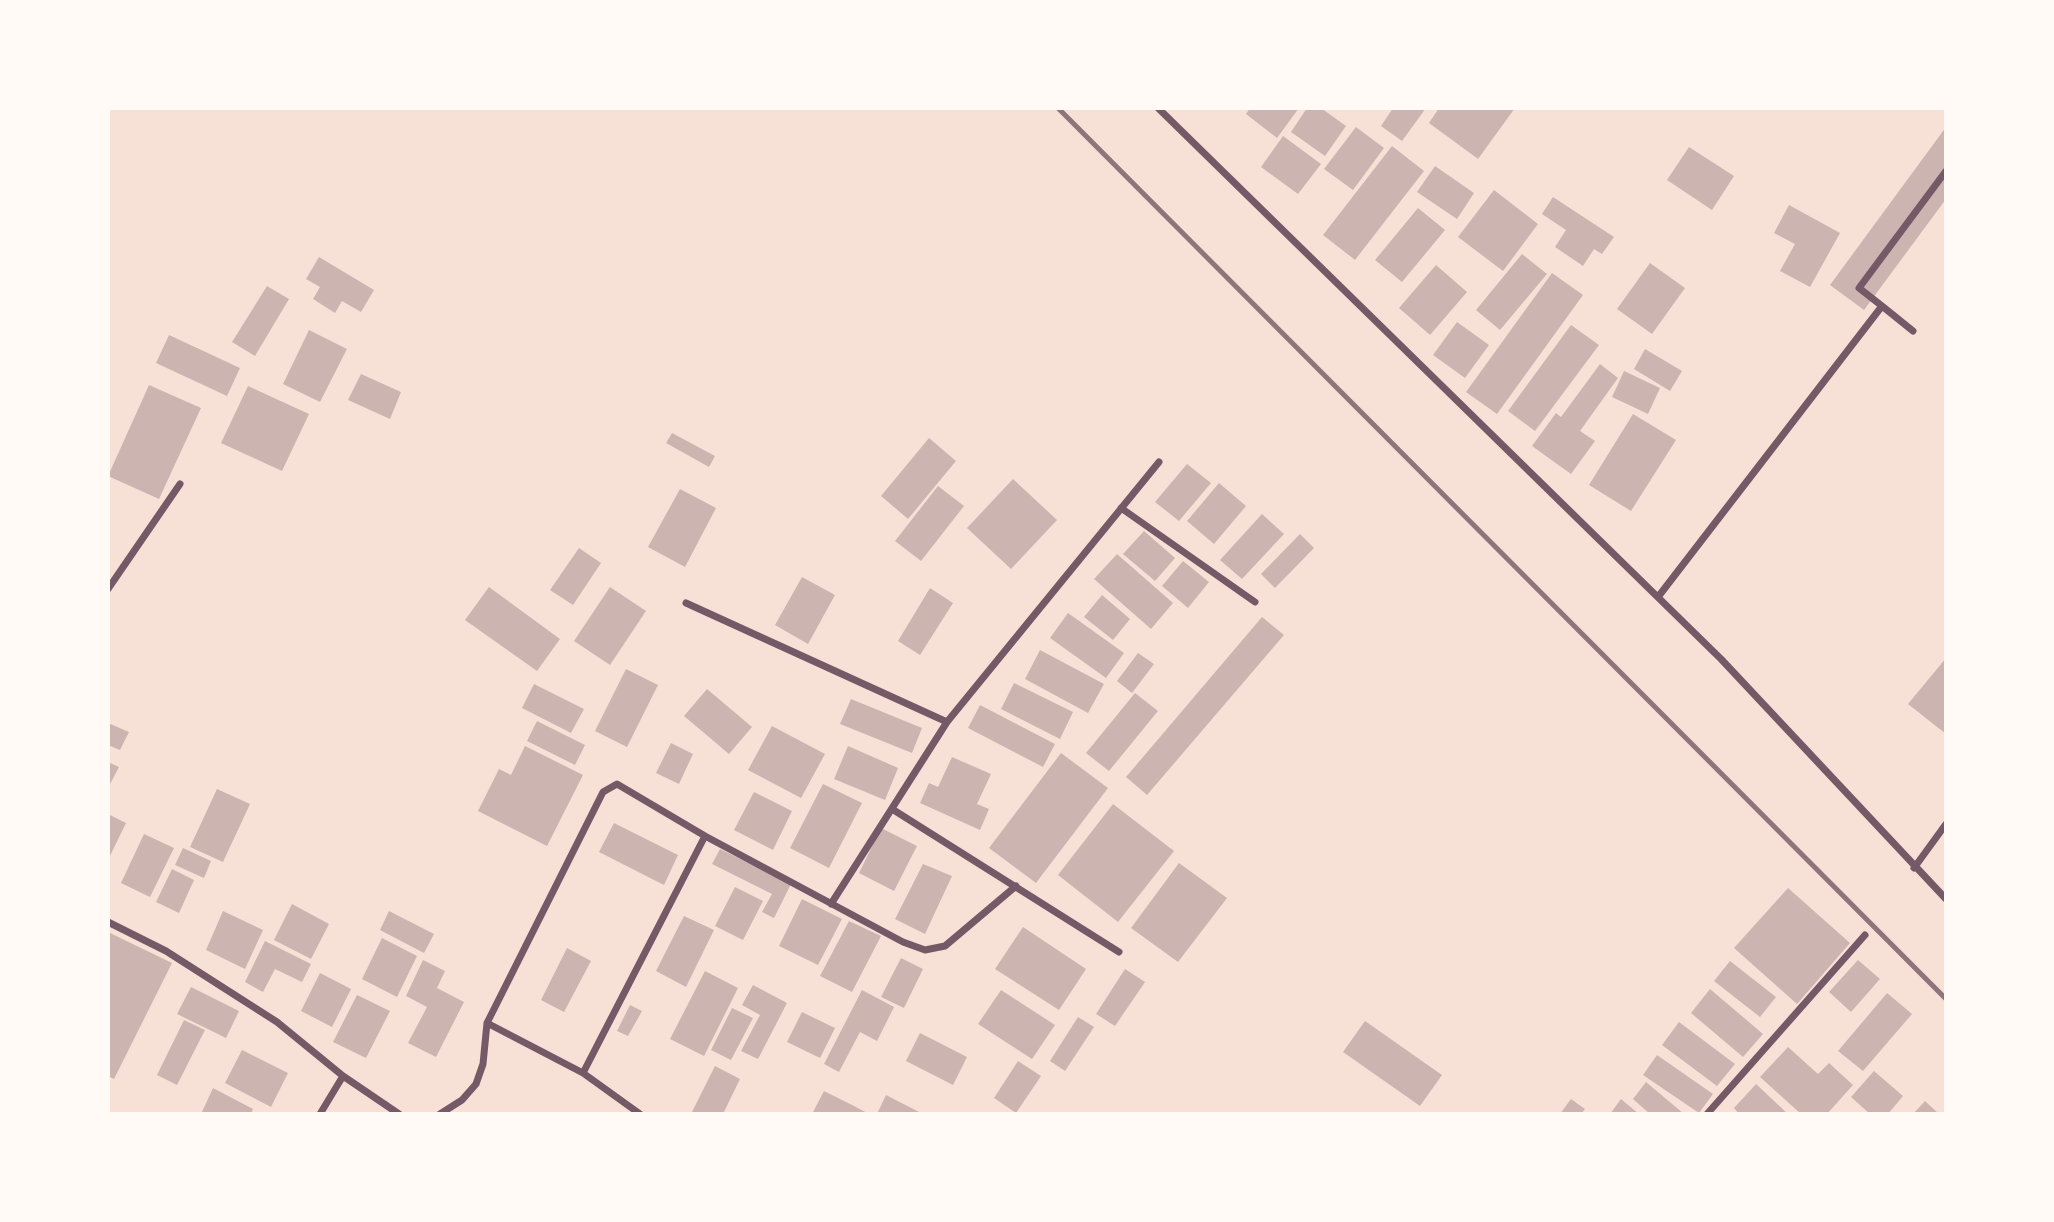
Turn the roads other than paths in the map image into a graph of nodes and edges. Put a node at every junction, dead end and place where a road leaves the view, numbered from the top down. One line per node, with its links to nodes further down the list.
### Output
1 (1158, 108): 9 (street)
2 (1945, 171): 3 (street)
3 (1882, 306): 4 (street); 9 (street)
4 (1913, 331)
5 (1159, 462): 7 (street)
6 (180, 484): 8 (street)
7 (1121, 508): 10 (street); 12 (street)
8 (108, 589)
9 (1658, 597): 16 (street)
10 (1255, 602)
11 (685, 603): 12 (street)
12 (947, 722): 13 (street)
13 (892, 809): 17 (street); 19 (street)
14 (1945, 824): 16 (street)
15 (705, 836): 19 (street); 23 (street); 24 (street)
16 (1914, 868): 18 (street)
17 (1016, 886): 19 (street); 22 (street)
18 (1945, 899)
19 (831, 904)
20 (108, 922): 25 (street)
21 (1865, 935): 30 (street)
22 (1119, 952)
23 (487, 1023): 24 (street); 28 (street)
24 (583, 1073): 29 (street)
25 (342, 1076): 26 (street); 27 (street)
26 (320, 1114)
27 (399, 1114)
28 (439, 1114)
29 (640, 1114)
30 (1707, 1114)

